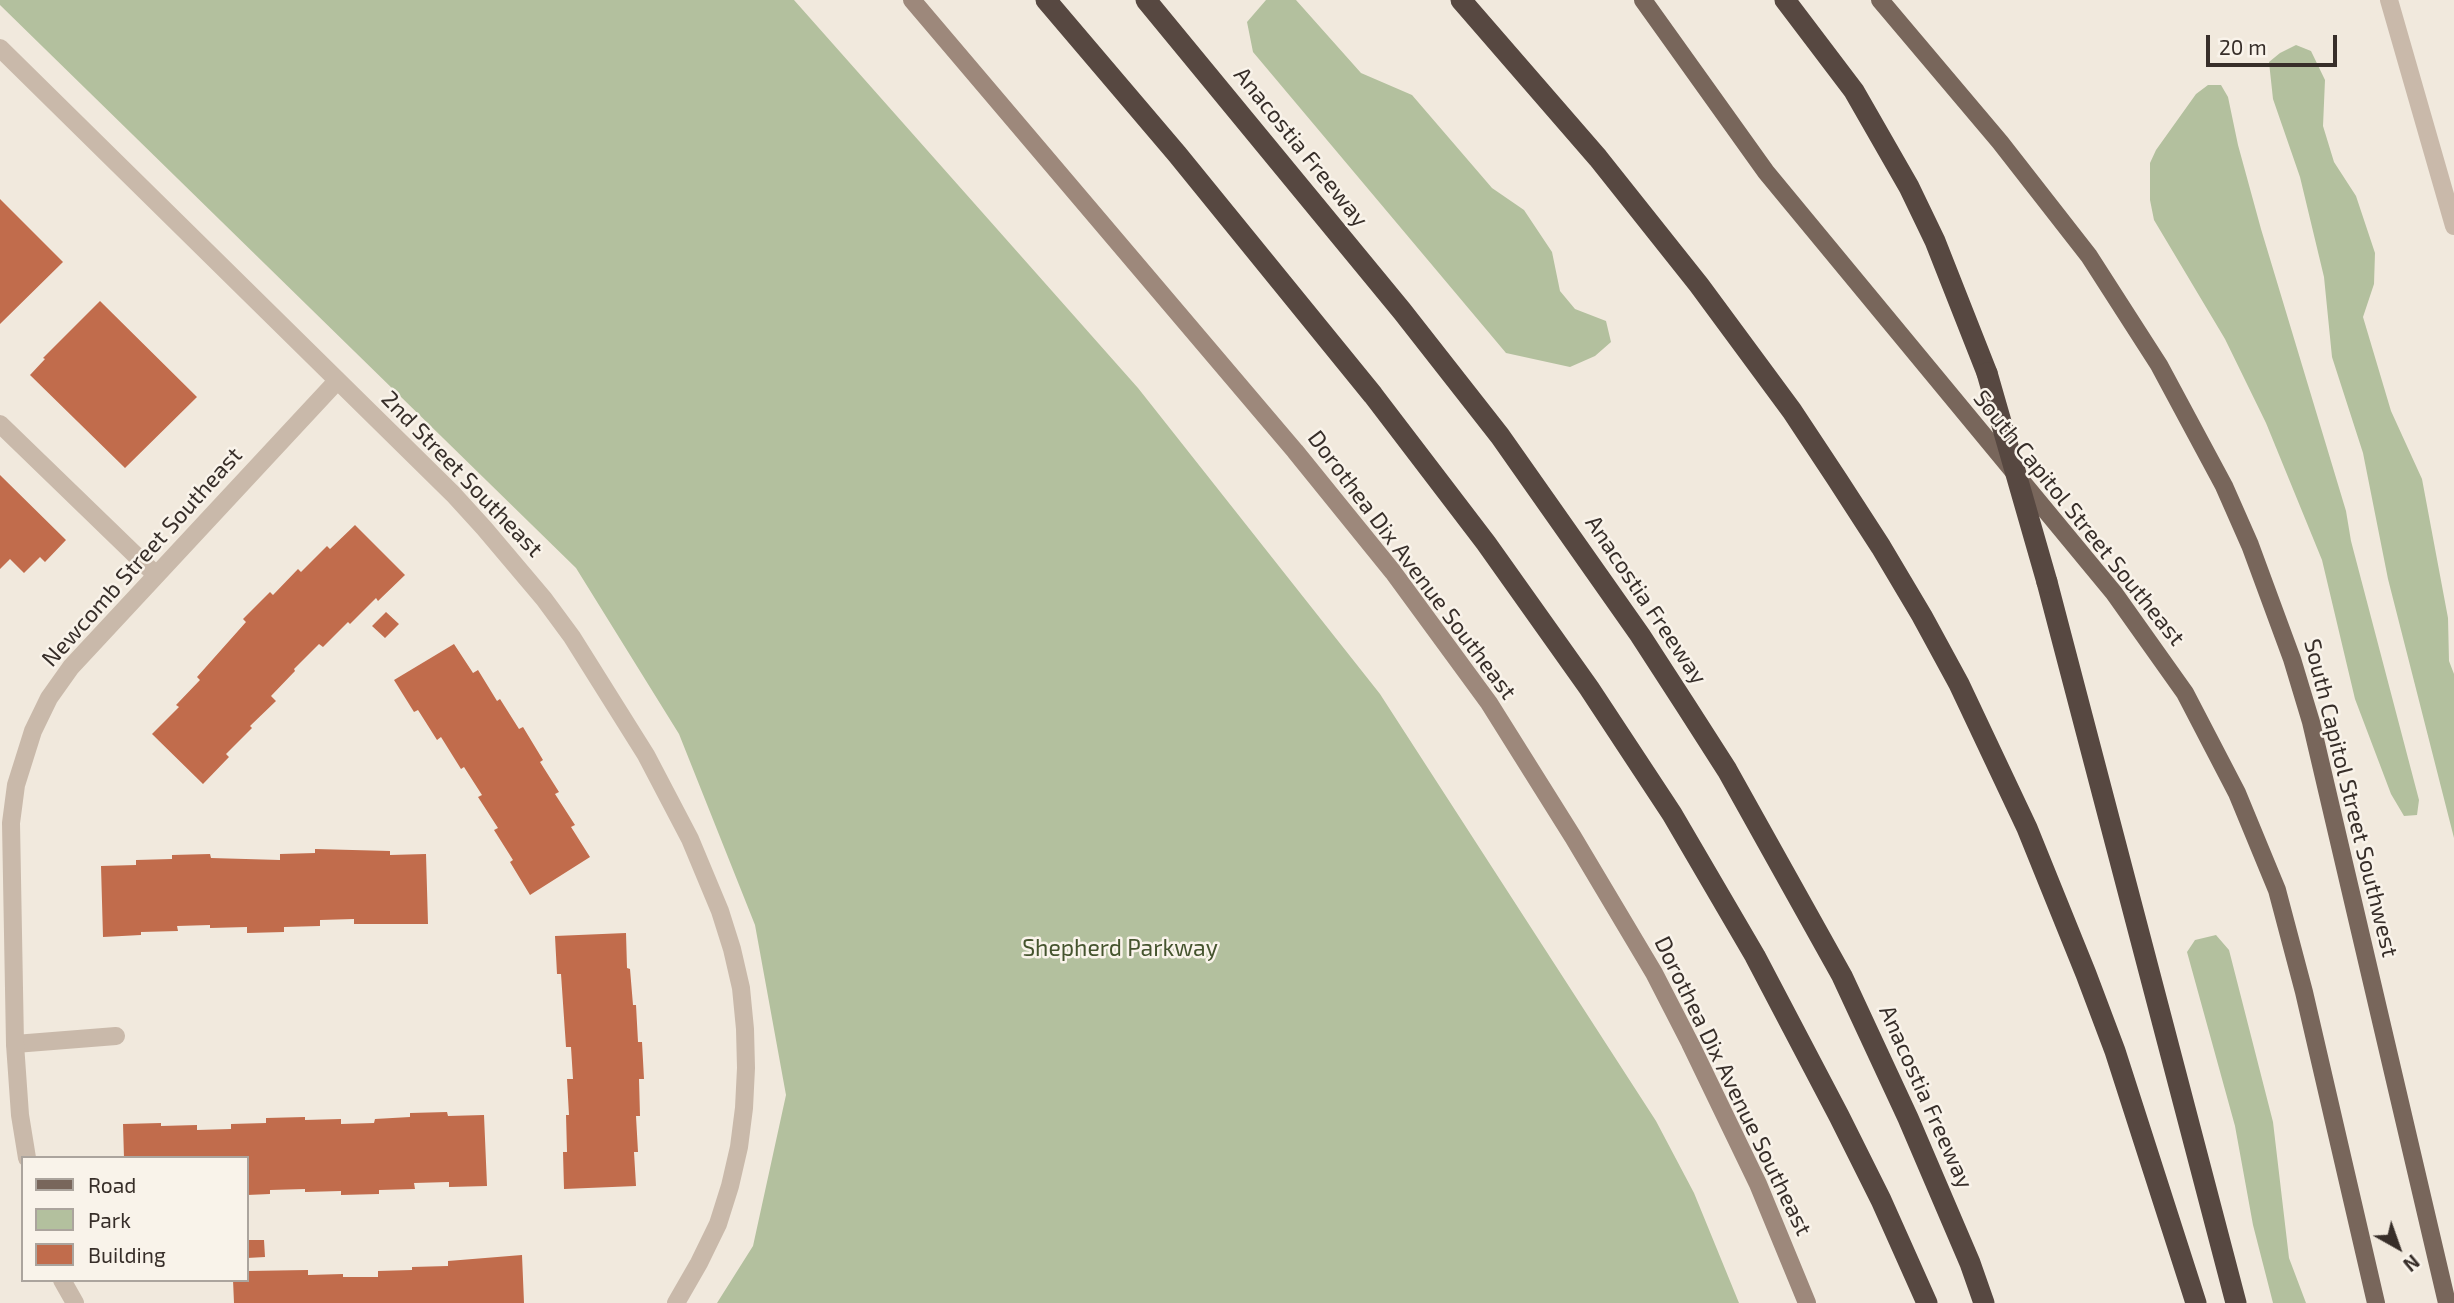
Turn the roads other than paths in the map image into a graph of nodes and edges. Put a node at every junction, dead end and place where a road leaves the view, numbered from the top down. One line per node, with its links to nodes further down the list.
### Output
1 (912, 0): 21 (main road, Dorothea Dix Avenue Southeast)
2 (1046, 0): 22 (highway)
3 (1146, 0): 23 (highway, Anacostia Freeway)
4 (1461, 0): 24 (highway)
5 (1643, 0): 26 (main road, South Capitol Street Southeast)
6 (1785, 0): 25 (highway, bridge)
7 (1880, 0): 27 (main road, South Capitol Street Southwest)
8 (2389, 0): 10 (street)
9 (0, 48): 11 (street, 2nd Street Southeast)
10 (2454, 226)
11 (337, 380): 13 (street, Newcomb Street Southeast); 20 (street, 2nd Street Southeast)
12 (0, 424): 13 (street)
13 (156, 575): 14 (street, Newcomb Street Southeast)
14 (6, 912): 16 (street, Newcomb Street Southeast)
15 (116, 1036): 16 (street)
16 (15, 1044): 17 (street, Newcomb Street Southeast)
17 (27, 1156)
18 (63, 1282): 19 (street)
19 (75, 1303)
20 (676, 1303)
21 (1807, 1303)
22 (1927, 1303)
23 (1984, 1303)
24 (2196, 1303)
25 (2236, 1303)
26 (2376, 1303)
27 (2447, 1303)

